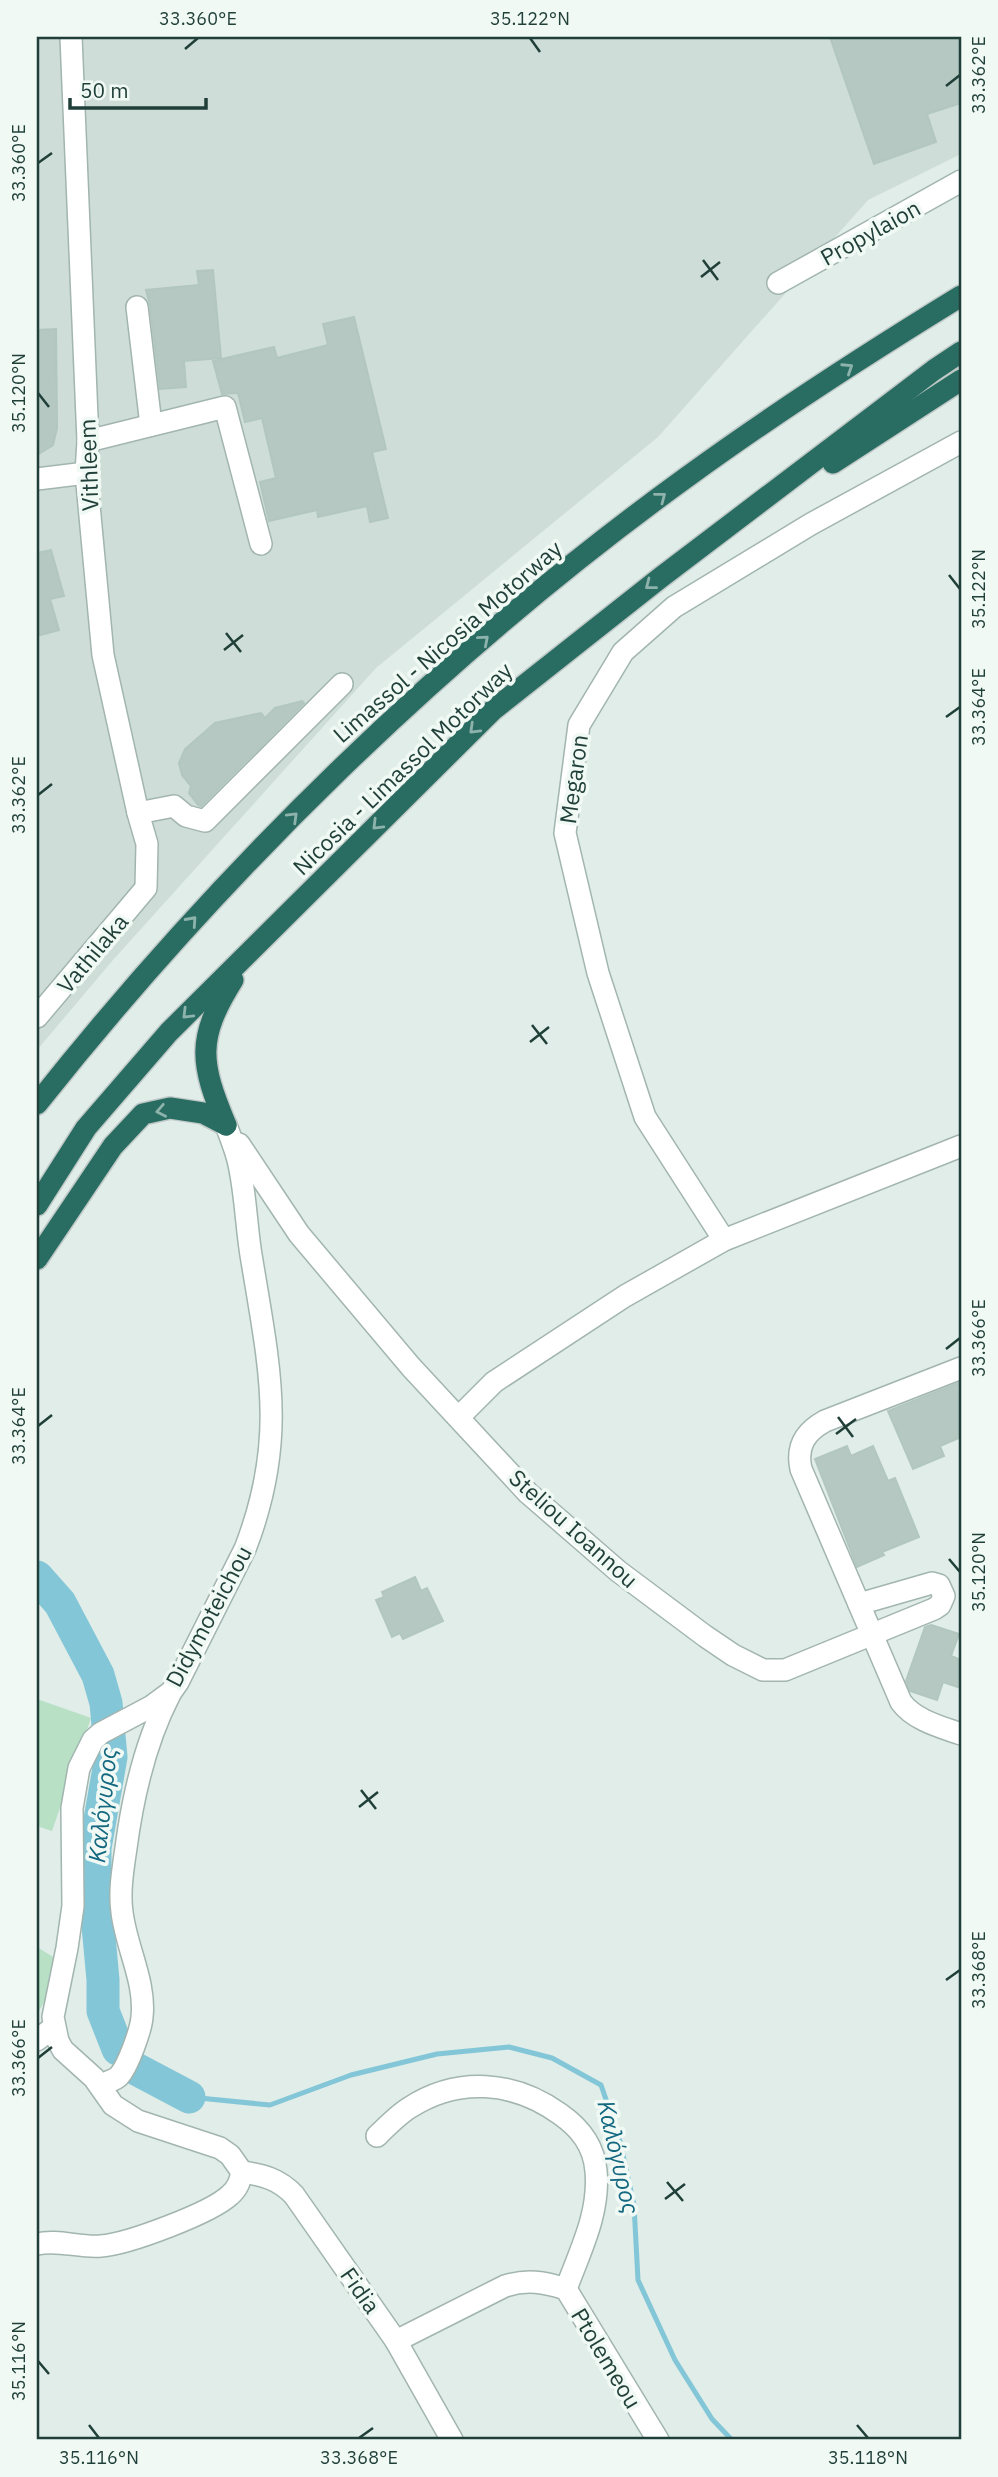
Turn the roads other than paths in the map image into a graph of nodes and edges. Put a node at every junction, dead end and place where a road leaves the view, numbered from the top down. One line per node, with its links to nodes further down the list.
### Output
1 (71, 37): 9 (street, Vithleem)
2 (961, 181): 3 (street, Propylaion)
3 (778, 283)
4 (961, 296): 19 (highway, Limassol - Nicosia Motorway, one-way to 4)
5 (137, 307): 8 (street)
6 (961, 352): 13 (highway, Nicosia - Limassol Motorway)
7 (961, 380): 13 (highway)
8 (151, 425): 9 (street); 14 (street)
9 (88, 441): 11 (street, Vithleem)
10 (961, 442): 26 (street, Megaron)
11 (86, 473): 12 (street); 16 (street, Vithleem)
12 (37, 480)
13 (724, 529): 18 (highway, Nicosia - Limassol Motorway, one-way to 18)
14 (261, 544)
15 (342, 684): 16 (street)
16 (138, 813): 17 (street, Vithleem)
17 (146, 888): 20 (street, Vathilaka)
18 (253, 948): 23 (highway); 25 (highway, Nicosia - Limassol Motorway, one-way to 25)
19 (134, 986): 21 (highway); 22 (highway, Limassol - Nicosia Motorway)
20 (37, 1017)
21 (37, 1083)
22 (37, 1104)
23 (226, 1125): 27 (highway, one-way to 27); 29 (street, Steliou Ioannou); 32 (street, Didymoteichou)
24 (961, 1146): 26 (street)
25 (37, 1205)
26 (723, 1240): 29 (street)
27 (37, 1259)
28 (961, 1368): 30 (street)
29 (459, 1417): 31 (street, Steliou Ioannou)
30 (859, 1604): 31 (street); 31 (street, Steliou Ioannou)
31 (872, 1635): 33 (street)
32 (171, 1692): 34 (street, Didymoteichou); 36 (street)
33 (961, 1734)
34 (54, 2027): 35 (street); 36 (street)
35 (37, 2040)
36 (100, 2085): 38 (street)
37 (377, 2136): 40 (street)
38 (242, 2172): 39 (street); 41 (street, Fidia)
39 (37, 2244)
40 (566, 2290): 41 (street, Ptolemeou); 43 (street, Ptolemeou)
41 (397, 2341): 42 (street, Fidia)
42 (452, 2440)
43 (658, 2440)

